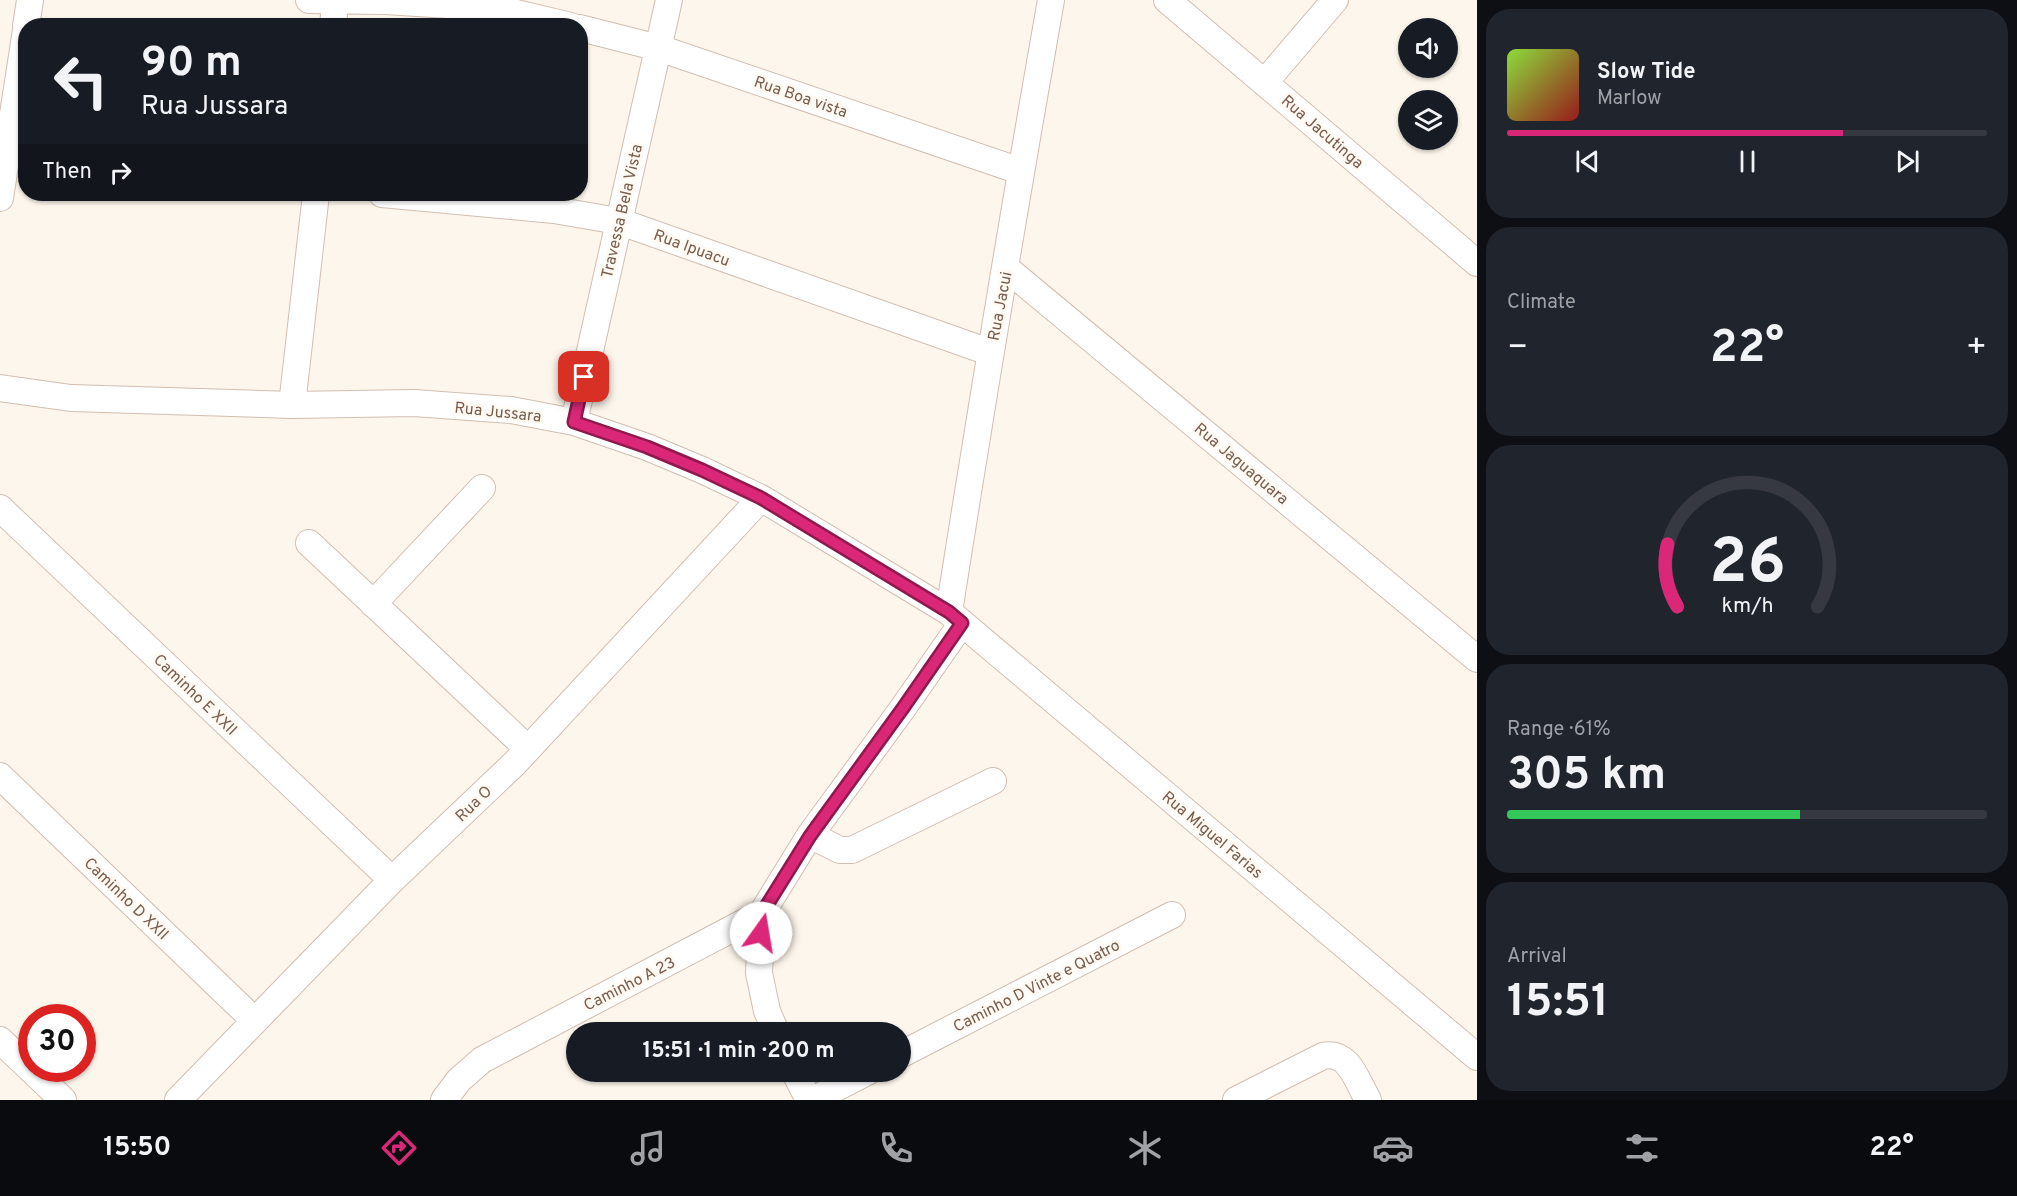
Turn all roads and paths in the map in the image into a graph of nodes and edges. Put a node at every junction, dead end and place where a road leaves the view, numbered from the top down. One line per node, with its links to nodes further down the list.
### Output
1 (30, 0): 8 (street)
2 (309, 0): 7 (street)
3 (669, 0): 11 (street, Travessa Bela Vista)
4 (1052, 0): 14 (street, Rua Jacui)
5 (1167, 0): 12 (street, Rua Jacutinga)
6 (1335, 0): 12 (street)
7 (334, 14): 9 (street)
8 (27, 18)
9 (537, 18)
10 (588, 30): 11 (street, Rua Boa vista)
11 (659, 48): 14 (street, Rua Boa vista); 19 (street, Travessa Bela Vista)
12 (1265, 82): 20 (street, Rua Jacutinga)
13 (18, 97): 15 (street)
14 (1020, 171): 21 (street, Rua Jacui)
15 (9, 172): 16 (street)
16 (0, 198)
17 (315, 201): 24 (street)
18 (457, 201): 19 (street, Rua Ipuacu)
19 (618, 221): 22 (street, Rua Ipuacu); 25 (street, Travessa Bela Vista)
20 (1477, 263)
21 (1006, 268): 22 (street, Rua Jacui); 32 (street, Rua Jaguaquara)
22 (989, 352): 31 (street, Rua Jacui)
23 (0, 388): 24 (street, Rua Jussara)
24 (292, 405): 25 (street, Rua Jussara)
25 (574, 422): 27 (street, Rua Jussara)
26 (482, 488): 30 (street)
27 (761, 498): 31 (street, Rua Jussara); 33 (street, Rua O)
28 (0, 508): 37 (street, Caminho E XXII)
29 (309, 543): 30 (street)
30 (373, 604): 33 (street)
31 (956, 617): 36 (street, Rua Jacui); 44 (street, Rua Miguel Farias)
32 (1477, 659)
33 (527, 748): 37 (street, Rua O)
34 (0, 776): 40 (street, Caminho D XXII)
35 (993, 781): 36 (street)
36 (810, 836): 38 (street, Rua Jacui)
37 (392, 880): 40 (street, Rua O)
38 (762, 913): 41 (street); 49 (street, Caminho A 23)
39 (1172, 915): 43 (street, Caminho D Vinte e Quatro)
40 (255, 1021): 48 (street, Rua O)
41 (772, 1022)
42 (0, 1040): 47 (street)
43 (911, 1049)
44 (1477, 1057)
45 (800, 1082): 50 (street)
46 (847, 1082): 50 (street)
47 (63, 1100)
48 (178, 1100)
49 (444, 1100)
50 (811, 1100)
51 (1236, 1100): 52 (street)
52 (1368, 1100)

